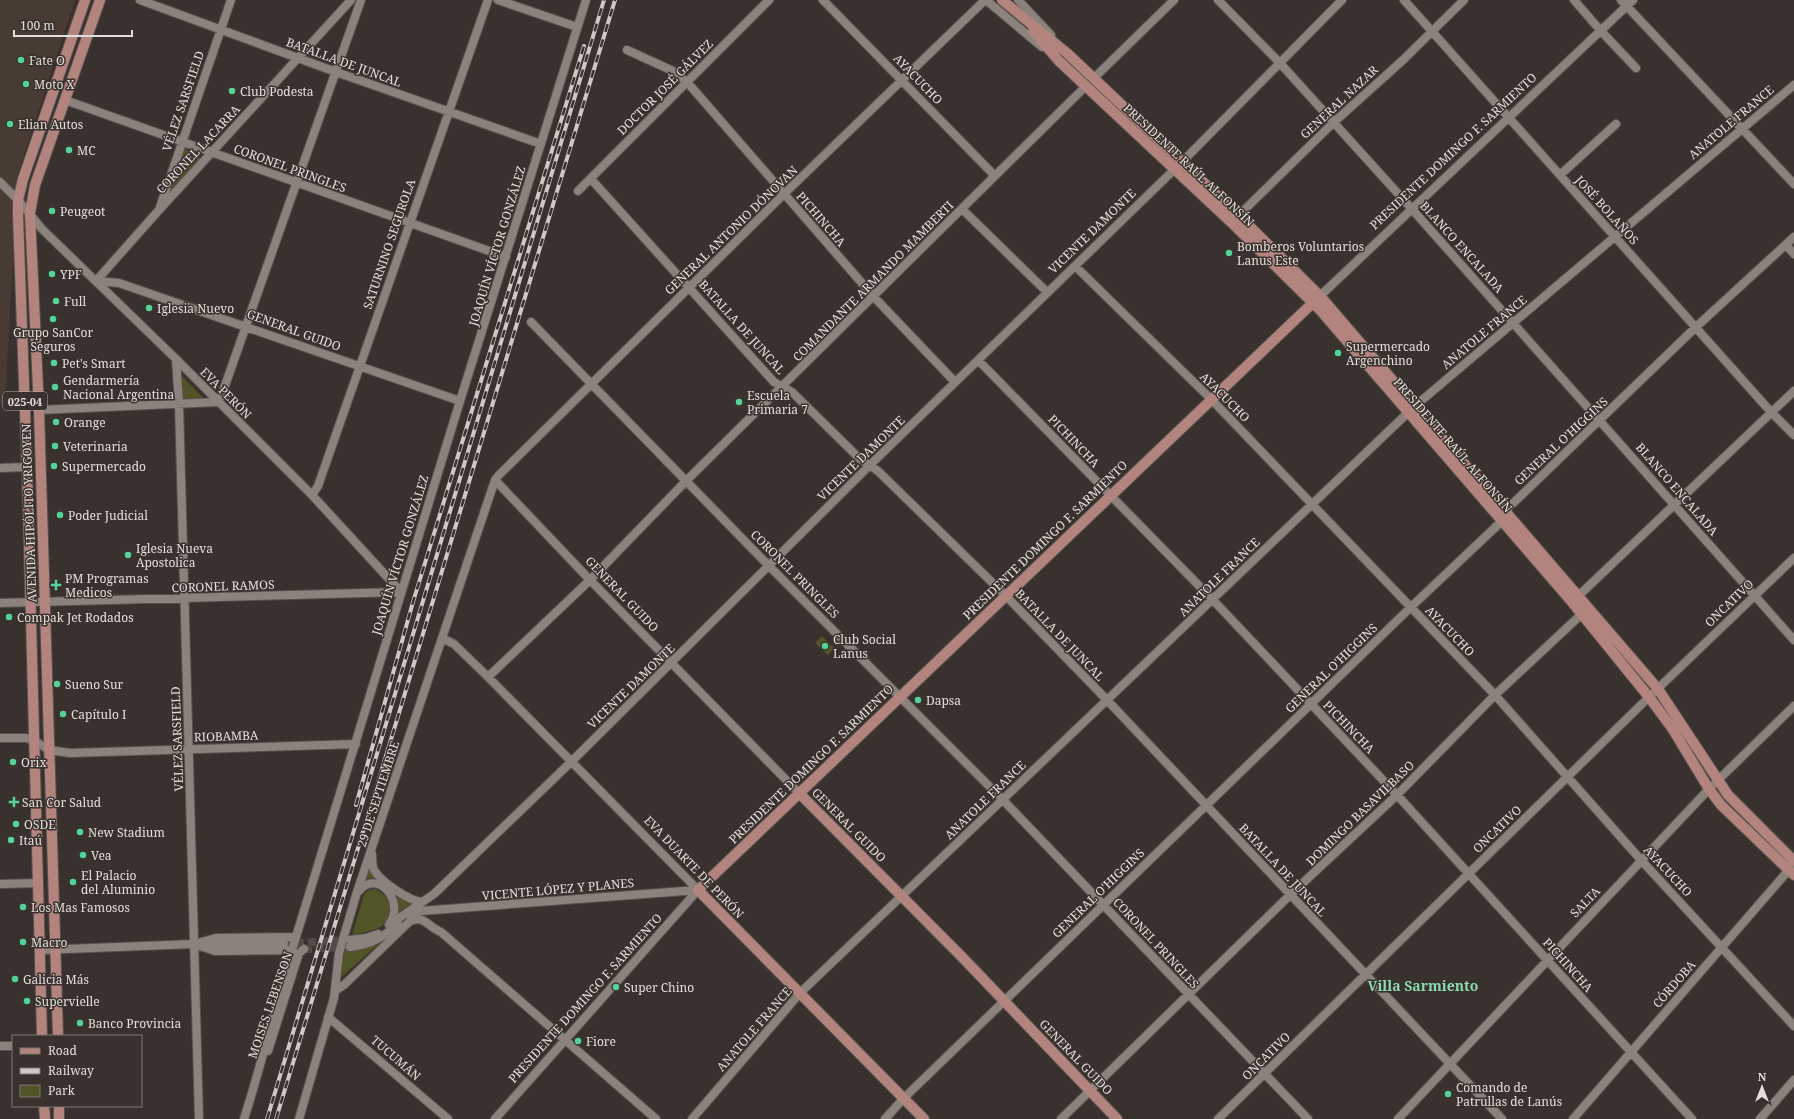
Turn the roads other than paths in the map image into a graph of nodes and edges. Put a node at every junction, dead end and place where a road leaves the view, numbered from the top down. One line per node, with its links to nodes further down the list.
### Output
1 (85, 0): 57 (main road, AVENIDA HIPÓLITO YRIGOYEN / 025-04)
2 (100, 0): 39 (main road, AVENIDA HIPÓLITO YRIGOYEN / 025-04)
3 (140, 0): 24 (street, BATALLA DE JUNCAL)
4 (231, 0): 24 (street, VÉLEZ SARSFIELD)
5 (351, 0): 29 (street, CORONEL LACARRA)
6 (361, 0): 33 (street)
7 (488, 0): 40 (street, SATURNINO SEGUROLA)
8 (498, 0): 23 (street)
9 (586, 0): 23 (street, JOAQUÍN VÍCTOR GONZÁLEZ)
10 (769, 0): 36 (street, DOCTOR JOSÉ GÁLVEZ)
11 (823, 0): 35 (street, AYACUCHO)
12 (986, 0): 30 (street, PRESIDENTE RAÚL ALFONSÍN); 35 (street, GENERAL ANTONIO DÓNOVAN)
13 (1002, 0): 22 (main road, PRESIDENTE RAÚL ALFONSÍN)
14 (1018, 0): 28 (street, PRESIDENTE RAÚL ALFONSÍN)
15 (1174, 0): 34 (street)
16 (1218, 0): 31 (street, BLANCO ENCALADA)
17 (1342, 0): 31 (street, VICENTE DAMONTE)
18 (1404, 0): 26 (street, JOSÉ BOLAÑOS)
19 (1464, 0): 26 (street, GENERAL NAZAR)
20 (1574, 0): 25 (street)
21 (1627, 2): 25 (street, PRESIDENTE DOMINGO F. SARMIENTO); 44 (street)
22 (1015, 10): 28 (main road, PRESIDENTE RAÚL ALFONSÍN); 30 (main road, PRESIDENTE RAÚL ALFONSÍN)
23 (577, 27): 46 (street, JOAQUÍN VÍCTOR GONZÁLEZ)
24 (220, 30): 29 (street, BATALLA DE JUNCAL); 45 (street, VÉLEZ SARSFIELD)
25 (1600, 30): 32 (street); 41 (street, PRESIDENTE DOMINGO F. SARMIENTO)
26 (1432, 31): 41 (street, JOSÉ BOLAÑOS); 42 (street, GENERAL NAZAR)
27 (627, 50): 36 (street, PICHINCHA)
28 (1068, 54): 34 (main road, PRESIDENTE RAÚL ALFONSÍN)
29 (297, 58): 33 (street, BATALLA DE JUNCAL); 47 (street, CORONEL LACARRA)
30 (1059, 61): 38 (main road, PRESIDENTE RAÚL ALFONSÍN)
31 (1279, 62): 42 (street, BLANCO ENCALADA); 48 (street, VICENTE DAMONTE)
32 (1636, 68)
33 (336, 72): 40 (street, BATALLA DE JUNCAL); 53 (street)
34 (1094, 78): 48 (main road, PRESIDENTE RAÚL ALFONSÍN)
35 (902, 80): 50 (street, AYACUCHO); 56 (street, GENERAL ANTONIO DÓNOVAN)
36 (687, 82): 51 (street, DOCTOR JOSÉ GÁLVEZ); 56 (street, PICHINCHA)
37 (1794, 84): 44 (street, ANATOLE FRANCE)
38 (1086, 86): 48 (main road, PRESIDENTE RAÚL ALFONSÍN); 50 (street, COMANDANTE ARMANDO MAMBERTI)
39 (65, 100): 45 (street, CORONEL PRINGLES); 61 (main road, AVENIDA HIPÓLITO YRIGOYEN / 025-04)
40 (448, 112): 46 (street, BATALLA DE JUNCAL); 63 (street, SATURNINO SEGUROLA)
41 (1508, 118): 49 (street, JOSÉ BOLAÑOS); 58 (street, PRESIDENTE DOMINGO F. SARMIENTO)
42 (1333, 123): 58 (street, BLANCO ENCALADA); 62 (street, GENERAL NAZAR)
43 (1616, 124): 49 (street)
44 (1741, 129): 54 (street); 64 (street, ANATOLE FRANCE)
45 (181, 142): 47 (street, CORONEL PRINGLES); 60 (street, VÉLEZ SARSFIELD)
46 (541, 144): 68 (street, JOAQUÍN VÍCTOR GONZÁLEZ)
47 (211, 152): 53 (street, CORONEL PRINGLES); 60 (street, CORONEL LACARRA)
48 (1178, 165): 62 (main road, PRESIDENTE RAÚL ALFONSÍN); 69 (street, VICENTE DAMONTE)
49 (1560, 175): 64 (street, JOSÉ BOLAÑOS)
50 (995, 176): 59 (street, COMANDANTE ARMANDO MAMBERTI)
51 (591, 179): 55 (street, DOCTOR JOSÉ GÁLVEZ); 71 (street, BATALLA DE JUNCAL)
52 (0, 182): 57 (street, EVA PERÓN)
53 (296, 183): 63 (street, CORONEL PRINGLES); 77 (street)
54 (1794, 184)
55 (578, 191)
56 (784, 194): 71 (street, GENERAL ANTONIO DÓNOVAN); 73 (street, PICHINCHA)
57 (18, 200): 61 (street, EVA PERÓN); 96 (main road, AVENIDA HIPÓLITO YRIGOYEN / 025-04)
58 (1411, 208): 74 (street, PRESIDENTE DOMINGO F. SARMIENTO); 76 (street, BLANCO ENCALADA)
59 (962, 209): 72 (street); 73 (street, COMANDANTE ARMANDO MAMBERTI)
60 (159, 210): 70 (street, CORONEL LACARRA)
61 (30, 214): 70 (street, EVA PERÓN); 91 (main road, AVENIDA HIPÓLITO YRIGOYEN / 025-04)
62 (1235, 219): 74 (main road, PRESIDENTE RAÚL ALFONSÍN)
63 (409, 223): 68 (street, CORONEL PRINGLES); 81 (street, SATURNINO SEGUROLA)
64 (1615, 236): 76 (street, ANATOLE FRANCE); 78 (street, JOSÉ BOLAÑOS)
65 (1794, 236): 66 (street, GENERAL O'HIGGINS)
66 (1786, 245): 67 (street); 78 (street, GENERAL O'HIGGINS)
67 (1794, 254)
68 (506, 257): 87 (street, JOAQUÍN VÍCTOR GONZÁLEZ)
69 (1074, 266): 72 (street, VICENTE DAMONTE); 86 (street, AYACUCHO)
70 (96, 281): 77 (street, GENERAL GUIDO); 79 (street, EVA PERÓN)
71 (690, 287): 83 (street, GENERAL ANTONIO DÓNOVAN); 84 (street, BATALLA DE JUNCAL)
72 (1047, 292): 80 (street, VICENTE DAMONTE)
73 (874, 298): 82 (street, PICHINCHA); 84 (street, COMANDANTE ARMANDO MAMBERTI)
74 (1316, 299): 86 (main road, PRESIDENTE DOMINGO F. SARMIENTO); 90 (main road, PRESIDENTE RAÚL ALFONSÍN)
75 (531, 322): 83 (street, CORONEL PRINGLES)
76 (1513, 322): 90 (street, ANATOLE FRANCE); 93 (street, BLANCO ENCALADA)
77 (247, 326): 81 (street, GENERAL GUIDO); 88 (street)
78 (1696, 327): 92 (street, JOSÉ BOLAÑOS); 93 (street, GENERAL O'HIGGINS)
79 (176, 359): 88 (street, EVA PERÓN); 89 (street, VÉLEZ SARSFIELD)
80 (978, 360): 82 (street, VICENTE DAMONTE); 101 (street, PICHINCHA)
81 (359, 367): 87 (street, GENERAL GUIDO); 100 (street, SATURNINO SEGUROLA)
82 (955, 382): 95 (street, VICENTE DAMONTE)
83 (591, 384): 98 (street, GENERAL ANTONIO DÓNOVAN); 99 (street, CORONEL PRINGLES)
84 (783, 387): 95 (street, BATALLA DE JUNCAL); 99 (street, COMANDANTE ARMANDO MAMBERTI)
85 (1794, 390): 92 (street)
86 (1212, 400): 101 (main road, PRESIDENTE DOMINGO F. SARMIENTO); 102 (street, AYACUCHO)
87 (460, 401): 108 (street, JOAQUÍN VÍCTOR GONZÁLEZ)
88 (218, 402): 89 (street); 100 (street, EVA PERÓN)
89 (179, 404): 91 (street); 111 (street, VÉLEZ SARSFIELD)
90 (1412, 409): 102 (street, ANATOLE FRANCE); 104 (main road, PRESIDENTE RAÚL ALFONSÍN)
91 (39, 410): 115 (main road, AVENIDA HIPÓLITO YRIGOYEN / 025-04)
92 (1771, 412): 94 (street, JOSÉ BOLAÑOS); 103 (street)
93 (1600, 420): 103 (street, BLANCO ENCALADA); 104 (street, GENERAL O'HIGGINS)
94 (1794, 435)
95 (870, 466): 106 (street, VICENTE DAMONTE); 109 (street, BATALLA DE JUNCAL)
96 (27, 467): 97 (street); 114 (main road, AVENIDA HIPÓLITO YRIGOYEN / 025-04)
97 (0, 468)
98 (495, 480): 107 (street, GENERAL GUIDO); 119 (street, 29 DE SEPTIEMBRE)
99 (687, 480): 106 (street, CORONEL PRINGLES); 107 (street, COMANDANTE ARMANDO MAMBERTI)
100 (312, 495): 108 (street, EVA PERÓN)
101 (1110, 496): 109 (main road, PRESIDENTE DOMINGO F. SARMIENTO); 113 (street, PICHINCHA)
102 (1313, 505): 113 (street, ANATOLE FRANCE); 117 (street, AYACUCHO)
103 (1674, 505): 110 (street, BLANCO ENCALADA); 112 (street)
104 (1503, 516): 112 (main road, PRESIDENTE RAÚL ALFONSÍN); 117 (street, GENERAL O'HIGGINS)
105 (1794, 558): 110 (street, ONCATIVO)
106 (769, 566): 121 (street, VICENTE DAMONTE); 125 (street, CORONEL PRINGLES)
107 (590, 580): 121 (street, GENERAL GUIDO); 122 (street, COMANDANTE ARMANDO MAMBERTI)
108 (402, 592): 111 (street, CORONEL RAMOS); 132 (street, JOAQUÍN VÍCTOR GONZÁLEZ)
109 (1006, 596): 125 (main road, PRESIDENTE DOMINGO F. SARMIENTO); 127 (street, BATALLA DE JUNCAL)
110 (1755, 596): 120 (street, BLANCO ENCALADA); 123 (street, ONCATIVO)
111 (184, 599): 115 (street, CORONEL RAMOS); 133 (street, VÉLEZ SARSFIELD)
112 (1575, 599): 118 (main road, PRESIDENTE RAÚL ALFONSÍN)
113 (1212, 600): 127 (street, ANATOLE FRANCE); 128 (street, PICHINCHA)
114 (30, 602): 115 (street, CORONEL RAMOS); 116 (street, CORONEL RAMOS); 131 (main road, AVENIDA HIPÓLITO YRIGOYEN / 025-04)
115 (45, 602): 134 (main road, AVENIDA HIPÓLITO YRIGOYEN / 025-04)
116 (0, 603)
117 (1410, 607): 124 (street, AYACUCHO); 128 (street, GENERAL O'HIGGINS)
118 (1585, 611): 123 (main road, PRESIDENTE RAÚL ALFONSÍN); 124 (street, DOMINGO BASAVILBASO); 126 (main road, PRESIDENTE RAÚL ALFONSÍN)
119 (442, 638): 122 (street, EVA DUARTE DE PERÓN); 143 (street, 29 DE SEPTIEMBRE)
120 (1794, 640)
121 (672, 664): 135 (street, VICENTE DAMONTE); 139 (street, GENERAL GUIDO)
122 (488, 677): 135 (street, EVA DUARTE DE PERÓN)
123 (1658, 689): 126 (street, ONCATIVO); 137 (main road, PRESIDENTE RAÚL ALFONSÍN)
124 (1495, 695): 136 (street, AYACUCHO); 140 (street, DOMINGO BASAVILBASO)
125 (899, 696): 139 (main road, PRESIDENTE DOMINGO F. SARMIENTO); 141 (street, CORONEL PRINGLES)
126 (1649, 696): 136 (street, ONCATIVO); 138 (main road, PRESIDENTE RAÚL ALFONSÍN)
127 (1107, 700): 141 (street, ANATOLE FRANCE); 142 (street, BATALLA DE JUNCAL)
128 (1311, 705): 140 (street, PICHINCHA); 142 (street, GENERAL O'HIGGINS)
129 (1794, 706): 137 (street, SALTA)
130 (0, 738): 131 (street)
131 (35, 741): 134 (street); 147 (main road, AVENIDA HIPÓLITO YRIGOYEN / 025-04)
132 (356, 744): 133 (street, RIOBAMBA); 159 (street, JOAQUÍN VÍCTOR GONZÁLEZ)
133 (189, 749): 134 (street, RIOBAMBA); 160 (street, VÉLEZ SARSFIELD)
134 (49, 750): 165 (main road, AVENIDA HIPÓLITO YRIGOYEN / 025-04)
135 (572, 761): 149 (street, EVA DUARTE DE PERÓN); 151 (street, VICENTE DAMONTE)
136 (1567, 778): 144 (street, AYACUCHO); 146 (street, ONCATIVO)
137 (1718, 780): 138 (street, SALTA); 145 (main road, PRESIDENTE RAÚL ALFONSÍN)
138 (1709, 788): 144 (street, SALTA); 145 (main road, PRESIDENTE RAÚL ALFONSÍN)
139 (799, 793): 149 (main road, PRESIDENTE DOMINGO F. SARMIENTO); 153 (main road, GENERAL GUIDO)
140 (1398, 795): 146 (street, PICHINCHA); 152 (street, DOMINGO BASAVILBASO)
141 (1003, 800): 153 (street, ANATOLE FRANCE); 155 (street, CORONEL PRINGLES)
142 (1206, 806): 152 (street, BATALLA DE JUNCAL); 155 (street, GENERAL O'HIGGINS)
143 (372, 850): 150 (street, 29 DE SEPTIEMBRE); 154 (street)
144 (1641, 860): 162 (street, AYACUCHO); 167 (street, SALTA)
145 (1793, 868): 162 (street, CÓRDOBA)
146 (1468, 874): 167 (street, PICHINCHA); 168 (street, ONCATIVO)
147 (39, 883): 148 (street); 164 (main road, AVENIDA HIPÓLITO YRIGOYEN / 025-04)
148 (0, 884)
149 (698, 890): 156 (street, VICENTE LÓPEZ Y PLANES); 170 (main road, EVA DUARTE DE PERÓN); 177 (street, PRESIDENTE DOMINGO F. SARMIENTO)
150 (357, 892): 158 (street); 169 (street, 29 DE SEPTIEMBRE)
151 (434, 894): 154 (street, VICENTE DAMONTE); 156 (street)
152 (1291, 894): 168 (street, BATALLA DE JUNCAL); 171 (street, DOMINGO BASAVILBASO)
153 (902, 896): 170 (street, ANATOLE FRANCE); 172 (main road, GENERAL GUIDO)
154 (422, 902): 158 (street, VICENTE DAMONTE)
155 (1104, 905): 171 (street, CORONEL PRINGLES); 172 (street, GENERAL O'HIGGINS)
156 (443, 910): 157 (street, VICENTE LÓPEZ Y PLANES)
157 (418, 915): 158 (street); 169 (street); 177 (street)
158 (389, 925)
159 (296, 937): 160 (street); 166 (street, JOAQUÍN VÍCTOR GONZÁLEZ)
160 (194, 944): 161 (street, MOISES LEBENSON); 165 (street); 166 (street); 191 (street, VÉLEZ SARSFIELD)
161 (284, 944)
162 (1722, 947): 174 (street, AYACUCHO); 180 (street, CÓRDOBA)
163 (304, 949): 182 (street, MOISES LEBENSON)
164 (41, 950): 165 (street); 175 (main road, AVENIDA HIPÓLITO YRIGOYEN / 025-04)
165 (56, 950): 176 (main road, AVENIDA HIPÓLITO YRIGOYEN / 025-04)
166 (292, 950): 182 (street, JOAQUÍN VÍCTOR GONZÁLEZ)
167 (1547, 960): 180 (street, PICHINCHA); 181 (street, SALTA)
168 (1365, 974): 181 (street, BATALLA DE JUNCAL); 183 (street, ONCATIVO)
169 (335, 992): 173 (street, 29 DE SEPTIEMBRE)
170 (800, 993): 186 (main road, EVA DUARTE DE PERÓN); 197 (street, ANATOLE FRANCE)
171 (1188, 994): 183 (street, CORONEL PRINGLES); 185 (street, DOMINGO BASAVILBASO)
172 (1004, 1002): 185 (main road, GENERAL GUIDO); 186 (street, GENERAL O'HIGGINS)
173 (328, 1017): 193 (street, 29 DE SEPTIEMBRE); 194 (street, TUCUMÁN)
174 (1794, 1026)
175 (42, 1035)
176 (58, 1035)
177 (566, 1039): 195 (street, PRESIDENTE DOMINGO F. SARMIENTO); 196 (street)
178 (0, 1046): 179 (street)
179 (12, 1046)
180 (1631, 1053): 206 (street, CÓRDOBA); 207 (street, PICHINCHA)
181 (1449, 1063): 204 (street, SALTA); 205 (street, BATALLA DE JUNCAL)
182 (260, 1070): 192 (street, JOAQUÍN VÍCTOR GONZÁLEZ)
183 (1264, 1075): 202 (street, ONCATIVO); 203 (street, CORONEL PRINGLES)
184 (1794, 1080): 208 (street)
185 (1091, 1091): 200 (street, DOMINGO BASAVILBASO); 201 (main road, GENERAL GUIDO)
186 (903, 1099): 198 (street, GENERAL O'HIGGINS); 199 (main road, EVA DUARTE DE PERÓN)
187 (44, 1107): 189 (main road)
188 (59, 1107): 190 (main road)
189 (45, 1119)
190 (59, 1119)
191 (199, 1119)
192 (244, 1119)
193 (298, 1119)
194 (448, 1119)
195 (495, 1119)
196 (656, 1119)
197 (692, 1119)
198 (886, 1119)
199 (924, 1119)
200 (1061, 1119)
201 (1117, 1119)
202 (1218, 1119)
203 (1308, 1119)
204 (1398, 1119)
205 (1502, 1119)
206 (1573, 1119)
207 (1692, 1119)
208 (1760, 1119)

